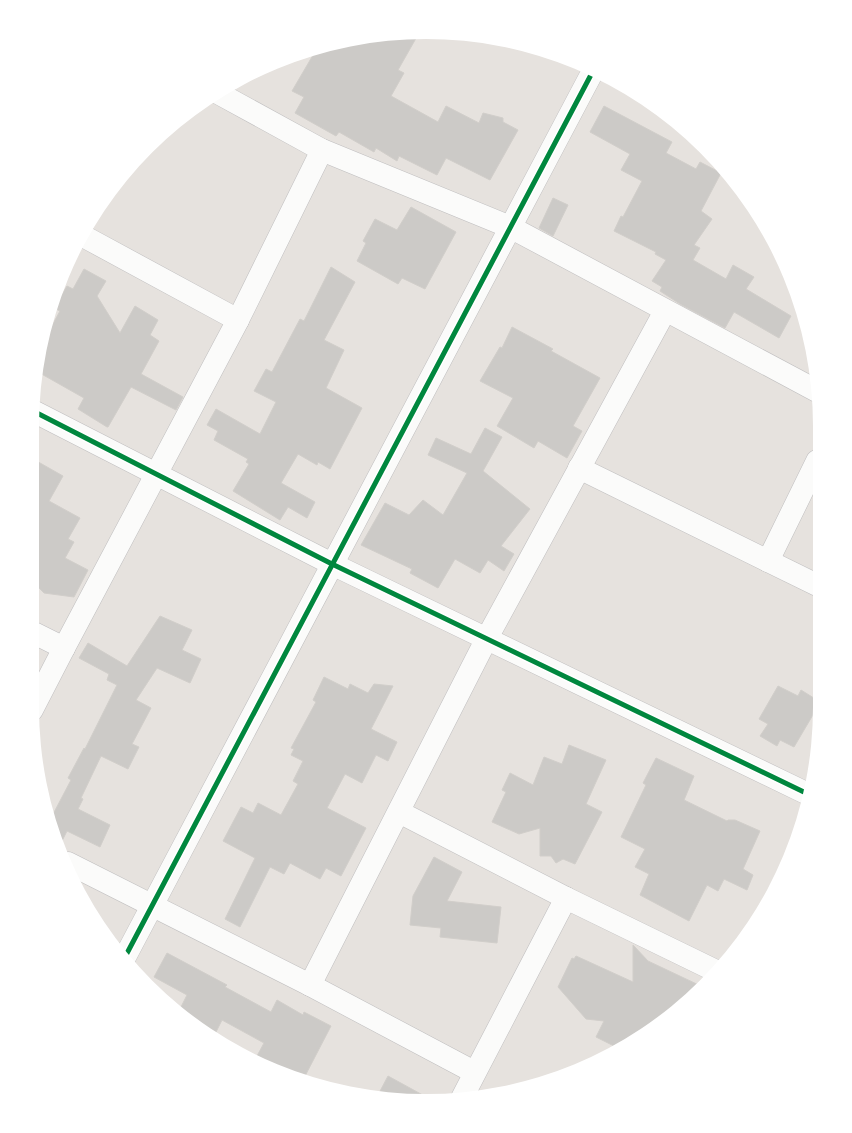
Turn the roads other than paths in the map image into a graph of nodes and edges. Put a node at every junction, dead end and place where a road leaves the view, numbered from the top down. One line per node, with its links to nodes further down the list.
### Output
1 (590, 76): 4 (street)
2 (224, 96): 3 (street)
3 (322, 150): 4 (street); 7 (street)
4 (510, 227): 6 (street); 14 (street)
5 (88, 238): 7 (street)
6 (665, 311): 8 (street); 10 (street)
7 (238, 320): 12 (street)
8 (811, 388)
9 (39, 414): 12 (street)
10 (579, 468): 13 (street); 17 (street)
11 (813, 469): 13 (street)
12 (157, 474): 14 (street); 18 (street)
13 (768, 561): 15 (street)
14 (332, 564): 17 (street); 24 (street)
15 (813, 583)
16 (39, 636): 18 (street)
17 (487, 638): 20 (street); 21 (street)
18 (64, 648): 19 (street)
19 (39, 696)
20 (804, 792)
21 (399, 812): 23 (street); 27 (street)
22 (73, 866): 24 (street)
23 (566, 898): 26 (street); 28 (street)
24 (152, 906): 25 (street); 27 (street)
25 (127, 953)
26 (711, 969)
27 (310, 986): 28 (street)
28 (474, 1072): 29 (street)
29 (465, 1092)

